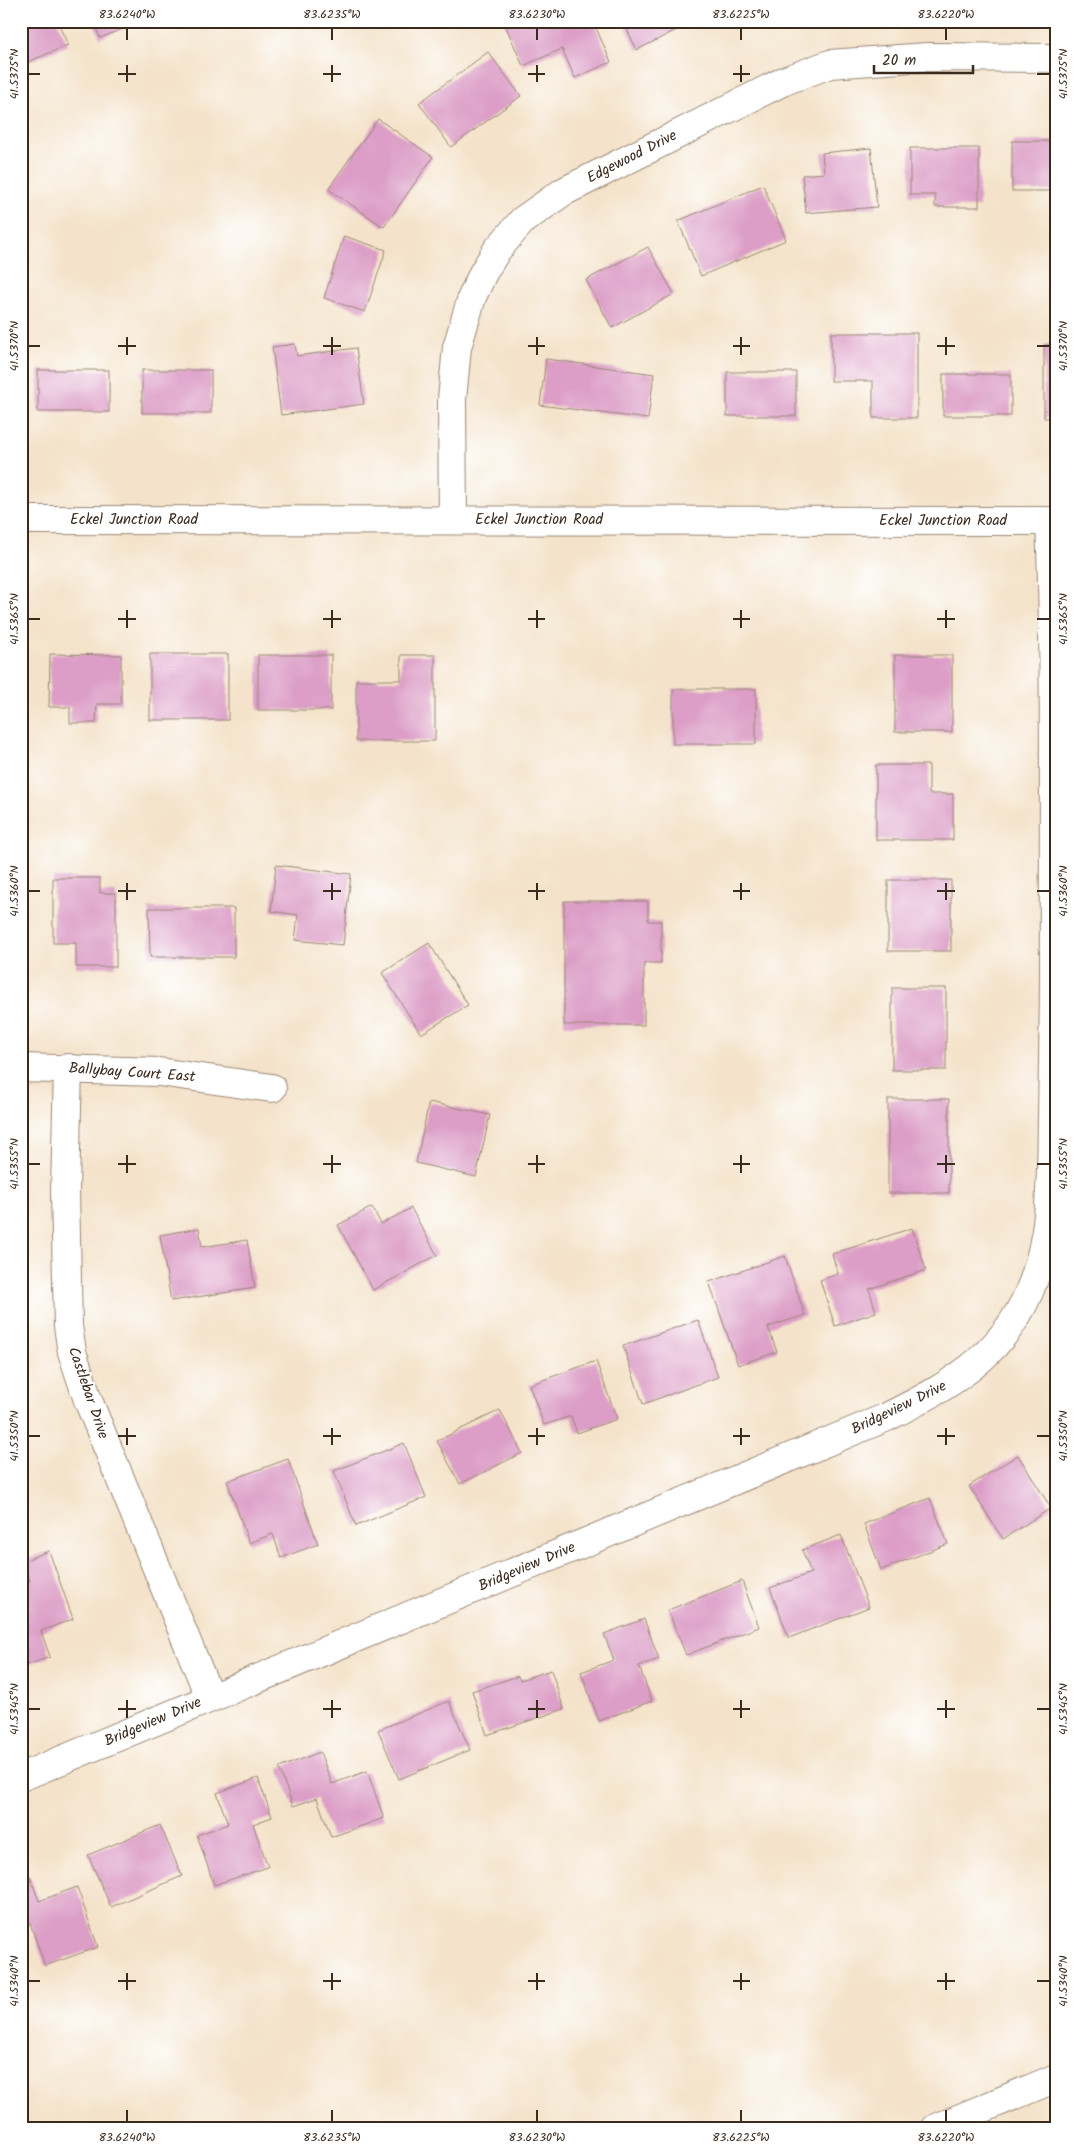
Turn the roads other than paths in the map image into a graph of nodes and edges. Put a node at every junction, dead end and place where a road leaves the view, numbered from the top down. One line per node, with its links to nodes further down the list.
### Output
1 (1056, 58): 3 (main road, Edgewood Drive)
2 (21, 520): 3 (main road, Eckel Junction Road)
3 (453, 520): 4 (main road, Eckel Junction Road)
4 (1053, 521): 8 (main road, Bridgeview Drive)
5 (21, 1068): 6 (main road, Ballybay Court East)
6 (68, 1068): 7 (main road, Ballybay Court East); 8 (main road, Castlebar Drive)
7 (272, 1088)
8 (210, 1698): 9 (main road, Bridgeview Drive)
9 (21, 1777)
10 (1056, 2078): 11 (main road)
11 (934, 2129)

